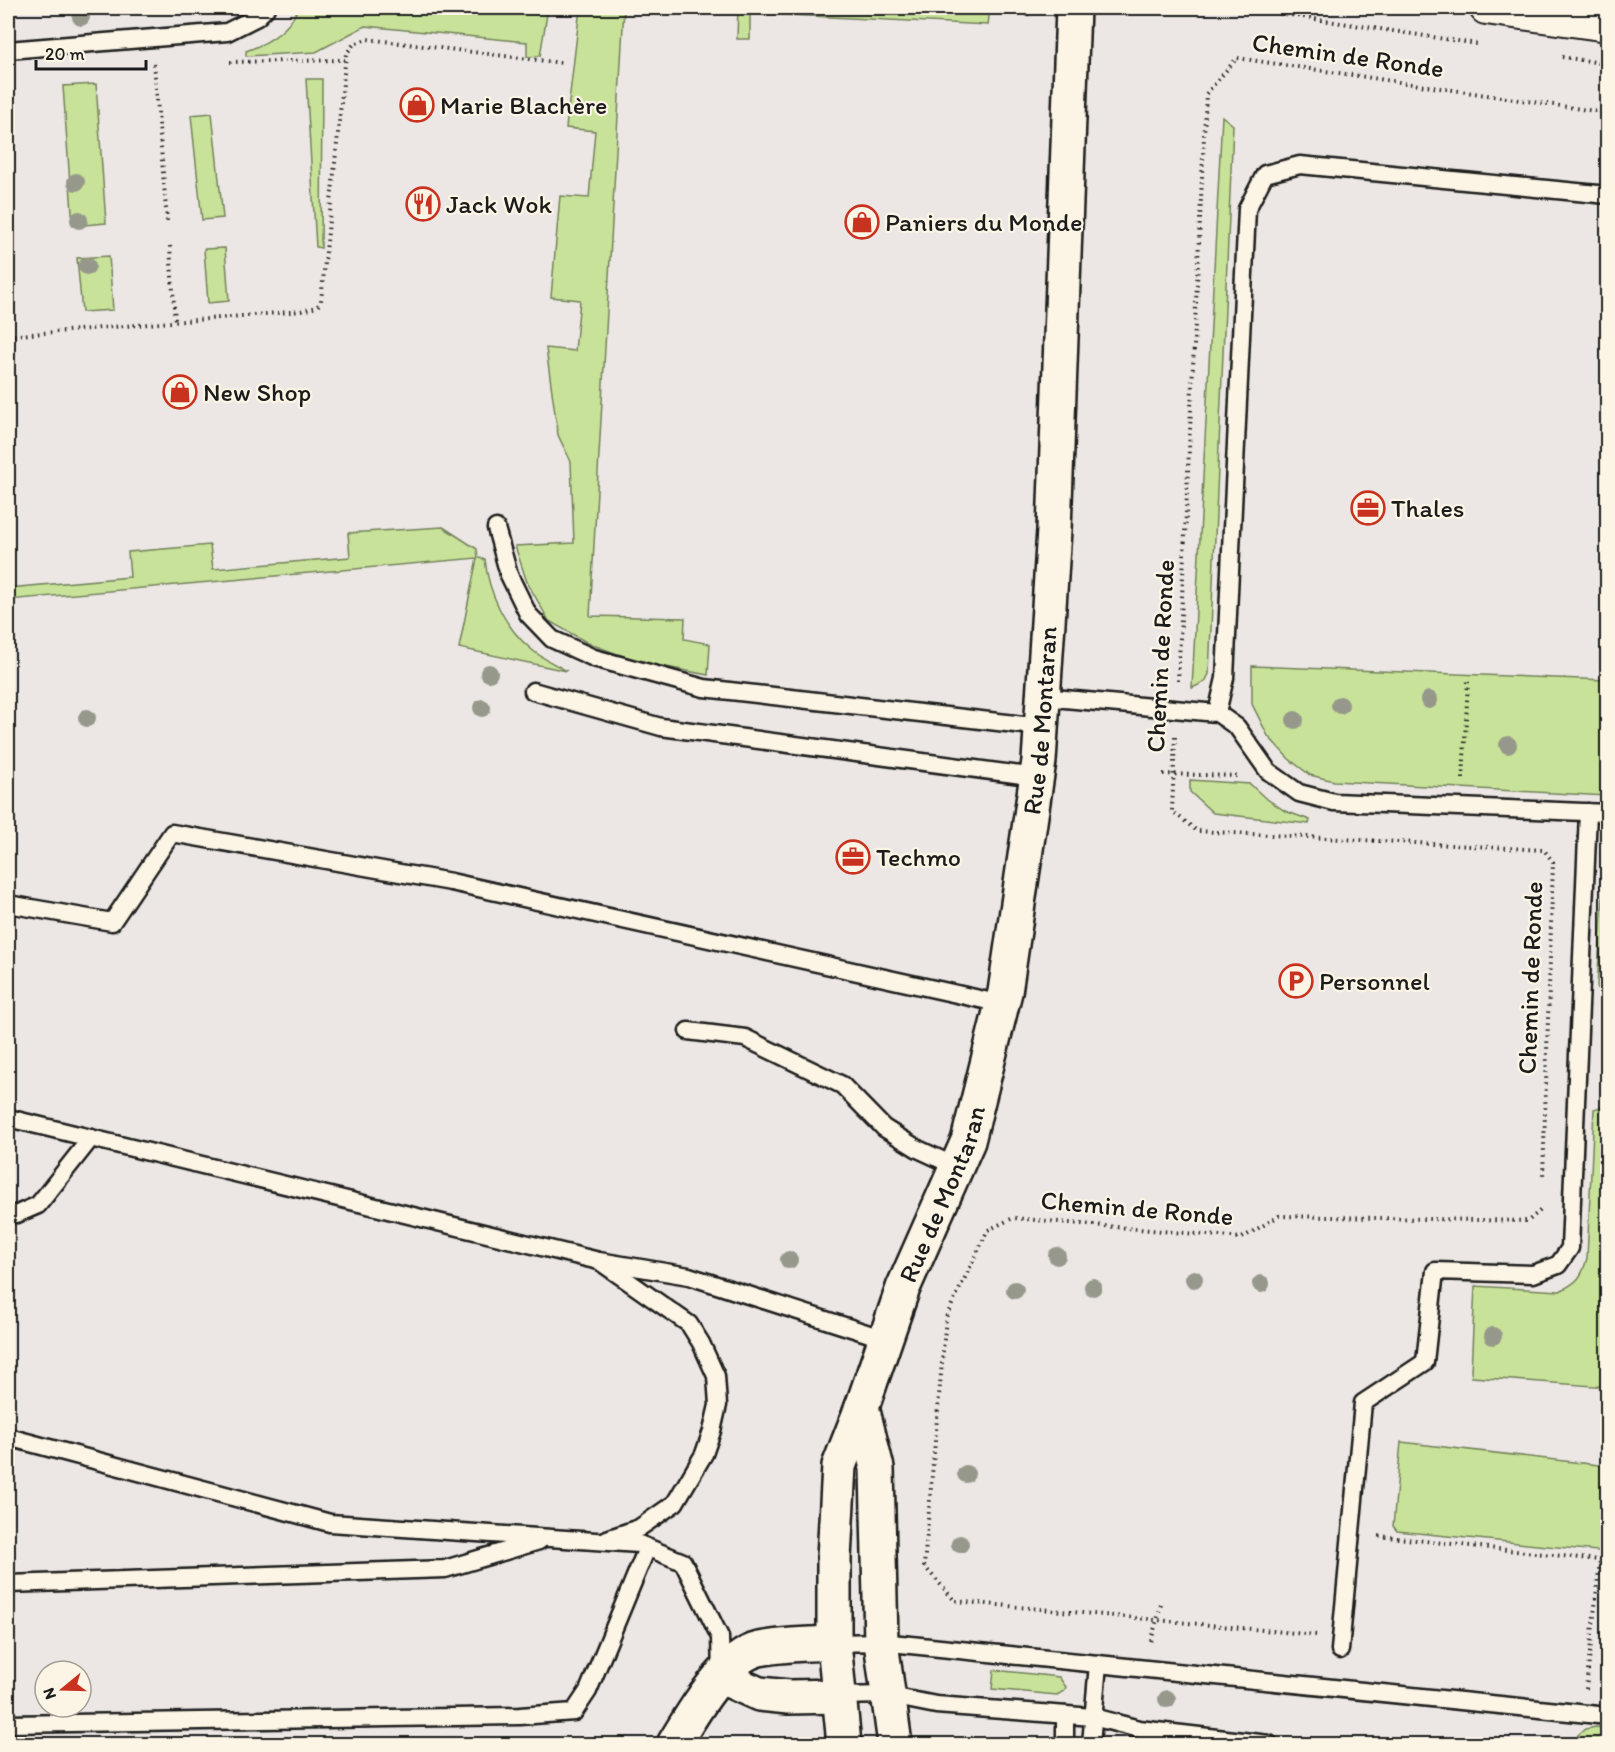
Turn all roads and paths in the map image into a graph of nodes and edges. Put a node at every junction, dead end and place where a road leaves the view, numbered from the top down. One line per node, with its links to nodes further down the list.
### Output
1 (266, 8): 9 (lane)
2 (1018, 8): 6 (path)
3 (1073, 8): 26 (street, Rue de Montaran)
4 (1244, 8): 8 (path)
5 (1486, 8): 7 (street)
6 (1029, 20)
7 (1608, 26)
8 (1478, 44)
9 (8, 50)
10 (1561, 56): 15 (path)
11 (154, 59): 18 (path)
12 (345, 60): 13 (path); 14 (path); 20 (path)
13 (219, 62)
14 (562, 63)
15 (1608, 64)
16 (1608, 113): 25 (path, Chemin de Ronde)
17 (1608, 195): 27 (lane)
18 (167, 221)
19 (170, 246): 20 (path)
20 (175, 321): 21 (path)
21 (8, 336)
22 (496, 528): 26 (lane)
23 (1468, 681): 32 (path)
24 (532, 691): 31 (lane)
25 (1177, 709): 26 (lane); 27 (lane); 30 (path, Chemin de Ronde)
26 (1042, 712): 31 (street, Rue de Montaran)
27 (1217, 712): 28 (lane)
28 (1268, 771): 30 (path); 32 (lane)
29 (1163, 774): 30 (path)
30 (1173, 775): 41 (path, Chemin de Ronde)
31 (1036, 777): 36 (street, Rue de Montaran)
32 (1461, 807): 33 (lane)
33 (1588, 812): 34 (lane); 48 (lane)
34 (1608, 813)
35 (8, 904): 36 (lane)
36 (1002, 1004): 40 (street, Rue de Montaran)
37 (688, 1031): 40 (lane)
38 (8, 1118): 39 (lane)
39 (91, 1138): 43 (lane); 44 (lane)
40 (957, 1167): 45 (street, Rue de Montaran)
41 (1542, 1188)
42 (1542, 1199): 56 (path, Chemin de Ronde)
43 (8, 1214)
44 (599, 1261): 45 (lane); 50 (lane)
45 (885, 1340): 46 (street, Rue de Montaran)
46 (862, 1407): 57 (street); 58 (street, Rue de Montaran)
47 (8, 1437): 49 (lane)
48 (1350, 1533): 52 (path); 60 (lane)
49 (551, 1538): 50 (lane); 54 (lane)
50 (601, 1541): 51 (lane)
51 (647, 1548): 62 (lane); 69 (lane)
52 (1600, 1560): 53 (path); 65 (path)
53 (1608, 1561)
54 (8, 1584)
55 (1162, 1601): 56 (path)
56 (1158, 1620): 59 (path); 60 (path, Chemin de Ronde)
57 (881, 1642): 58 (lane); 61 (lane); 63 (street)
58 (834, 1643): 62 (street); 64 (street, Rue de Montaran)
59 (1151, 1644)
60 (1340, 1644)
61 (1098, 1664): 65 (lane); 68 (lane)
62 (721, 1677): 64 (street); 70 (street)
63 (886, 1695): 64 (lane); 66 (lane); 72 (street)
64 (839, 1696): 71 (street, Rue de Montaran)
65 (1584, 1713): 67 (lane)
66 (1065, 1715): 68 (lane); 73 (lane)
67 (1608, 1716)
68 (1093, 1717): 74 (lane); 75 (lane)
69 (8, 1724)
70 (674, 1744)
71 (844, 1744)
72 (895, 1744)
73 (1065, 1744)
74 (1091, 1744)
75 (1269, 1744)

